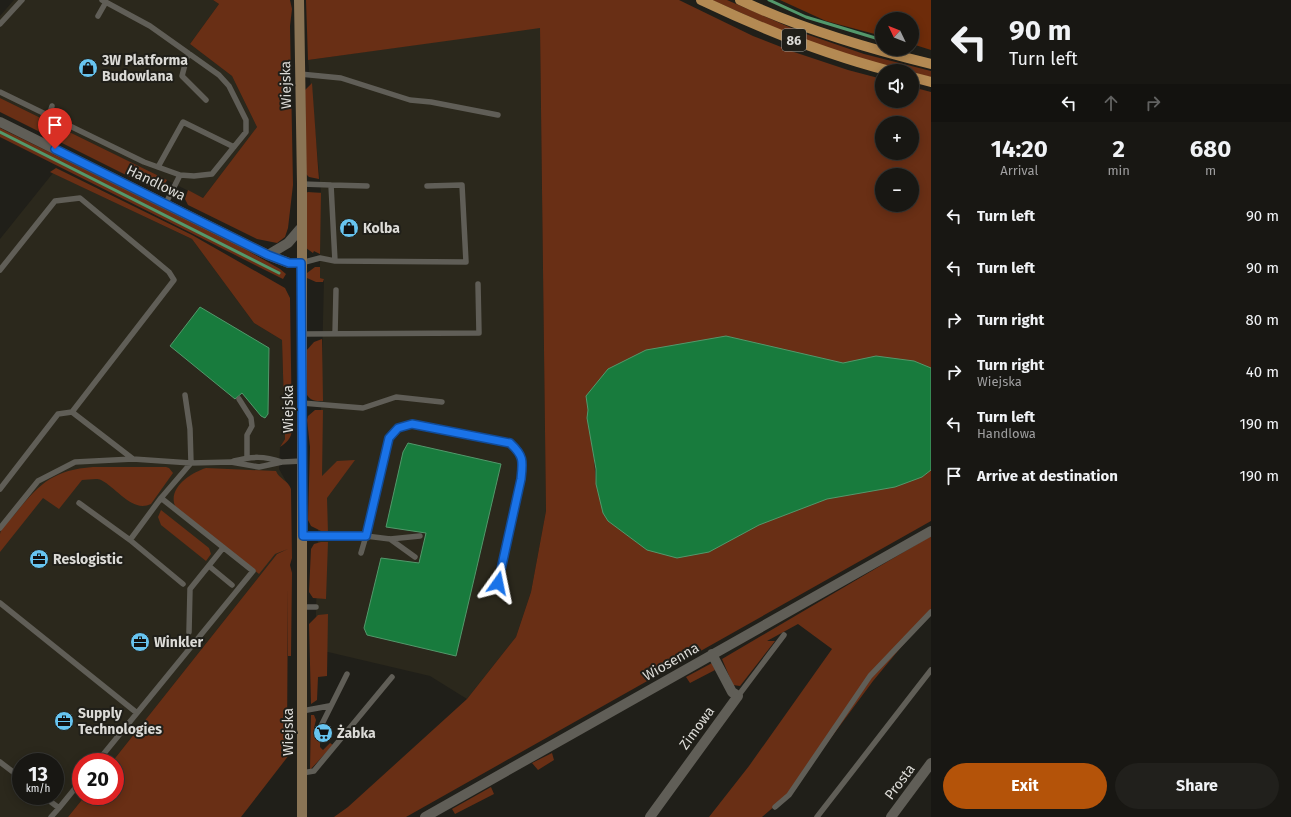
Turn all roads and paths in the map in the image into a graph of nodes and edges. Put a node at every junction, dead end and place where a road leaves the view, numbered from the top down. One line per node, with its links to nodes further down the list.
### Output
1 (22, 0): 7 (lane)
2 (299, 0): 11 (street, Wiejska)
3 (701, 0): 10 (main road, 86)
4 (740, 0): 9 (main road, 86)
5 (104, 1): 6 (lane); 8 (lane)
6 (98, 16)
7 (0, 24)
8 (188, 53): 15 (lane); 20 (lane)
9 (931, 64)
10 (875, 67)
11 (300, 74): 17 (lane); 23 (street, Wiejska)
12 (919, 79): 13 (main road)
13 (931, 82)
14 (0, 92): 18 (lane)
15 (206, 100)
16 (52, 106): 18 (lane)
17 (498, 115)
18 (49, 116): 21 (lane)
19 (0, 122): 27 (street, Handlowa)
20 (234, 147): 21 (lane); 22 (lane)
21 (158, 167): 22 (lane)
22 (180, 175): 27 (lane)
23 (302, 184): 24 (lane); 28 (street, Wiejska)
24 (331, 185): 25 (lane); 30 (lane)
25 (367, 186)
26 (427, 186): 30 (lane)
27 (166, 203): 29 (street, Handlowa)
28 (300, 229): 29 (street); 31 (street, Wiejska)
29 (268, 255): 31 (street, Handlowa)
30 (335, 261): 31 (lane)
31 (301, 263): 35 (street, Wiejska)
32 (0, 270): 41 (lane)
33 (478, 284): 36 (lane)
34 (336, 290): 36 (lane)
35 (301, 334): 36 (lane); 40 (street, Wiejska)
36 (335, 334)
37 (185, 395): 47 (lane)
38 (239, 399): 42 (lane)
39 (442, 402): 40 (lane)
40 (302, 403): 44 (street, Wiejska)
41 (72, 412): 43 (lane); 48 (lane)
42 (247, 457): 45 (lane); 46 (lane)
43 (133, 459): 47 (lane); 51 (lane)
44 (302, 461): 46 (lane); 53 (street, Wiejska)
45 (231, 462): 46 (lane); 47 (lane)
46 (282, 462)
47 (191, 463): 49 (lane)
48 (0, 489)
49 (161, 498): 57 (lane); 58 (lane)
50 (79, 503): 57 (lane)
51 (0, 528)
52 (931, 531): 71 (street, Wiosenna)
53 (303, 536): 54 (lane); 66 (street, Wiejska)
54 (366, 536): 56 (lane); 59 (lane); 62 (lane)
55 (420, 536): 56 (lane)
56 (390, 539): 60 (lane)
57 (130, 540): 63 (lane)
58 (224, 548): 61 (lane); 78 (lane)
59 (361, 553)
60 (415, 557)
61 (209, 566): 64 (lane); 69 (lane)
62 (498, 583)
63 (183, 584)
64 (232, 585)
65 (0, 603): 78 (lane)
66 (303, 607): 67 (lane); 77 (street, Wiejska)
67 (316, 607)
68 (931, 612): 87 (lane)
69 (189, 632)
70 (784, 635): 75 (lane)
71 (712, 654): 75 (street); 91 (street, Wiosenna)
72 (931, 670): 93 (lane)
73 (347, 674): 76 (lane)
74 (392, 677): 84 (lane)
75 (738, 696): 92 (street, Zimowa)
76 (329, 706): 77 (lane); 79 (lane)
77 (302, 711): 84 (street, Wiejska)
78 (137, 713): 80 (lane)
79 (320, 728)
80 (104, 753)
81 (0, 762): 83 (lane)
82 (931, 763): 94 (street, Prosta)
83 (12, 771)
84 (302, 773): 90 (street, Wiejska)
85 (72, 792): 88 (lane)
86 (55, 805): 88 (lane)
87 (775, 807)
88 (59, 808): 89 (lane)
89 (51, 817)
90 (302, 817)
91 (425, 817)
92 (650, 817)
93 (817, 817)
94 (891, 817)

